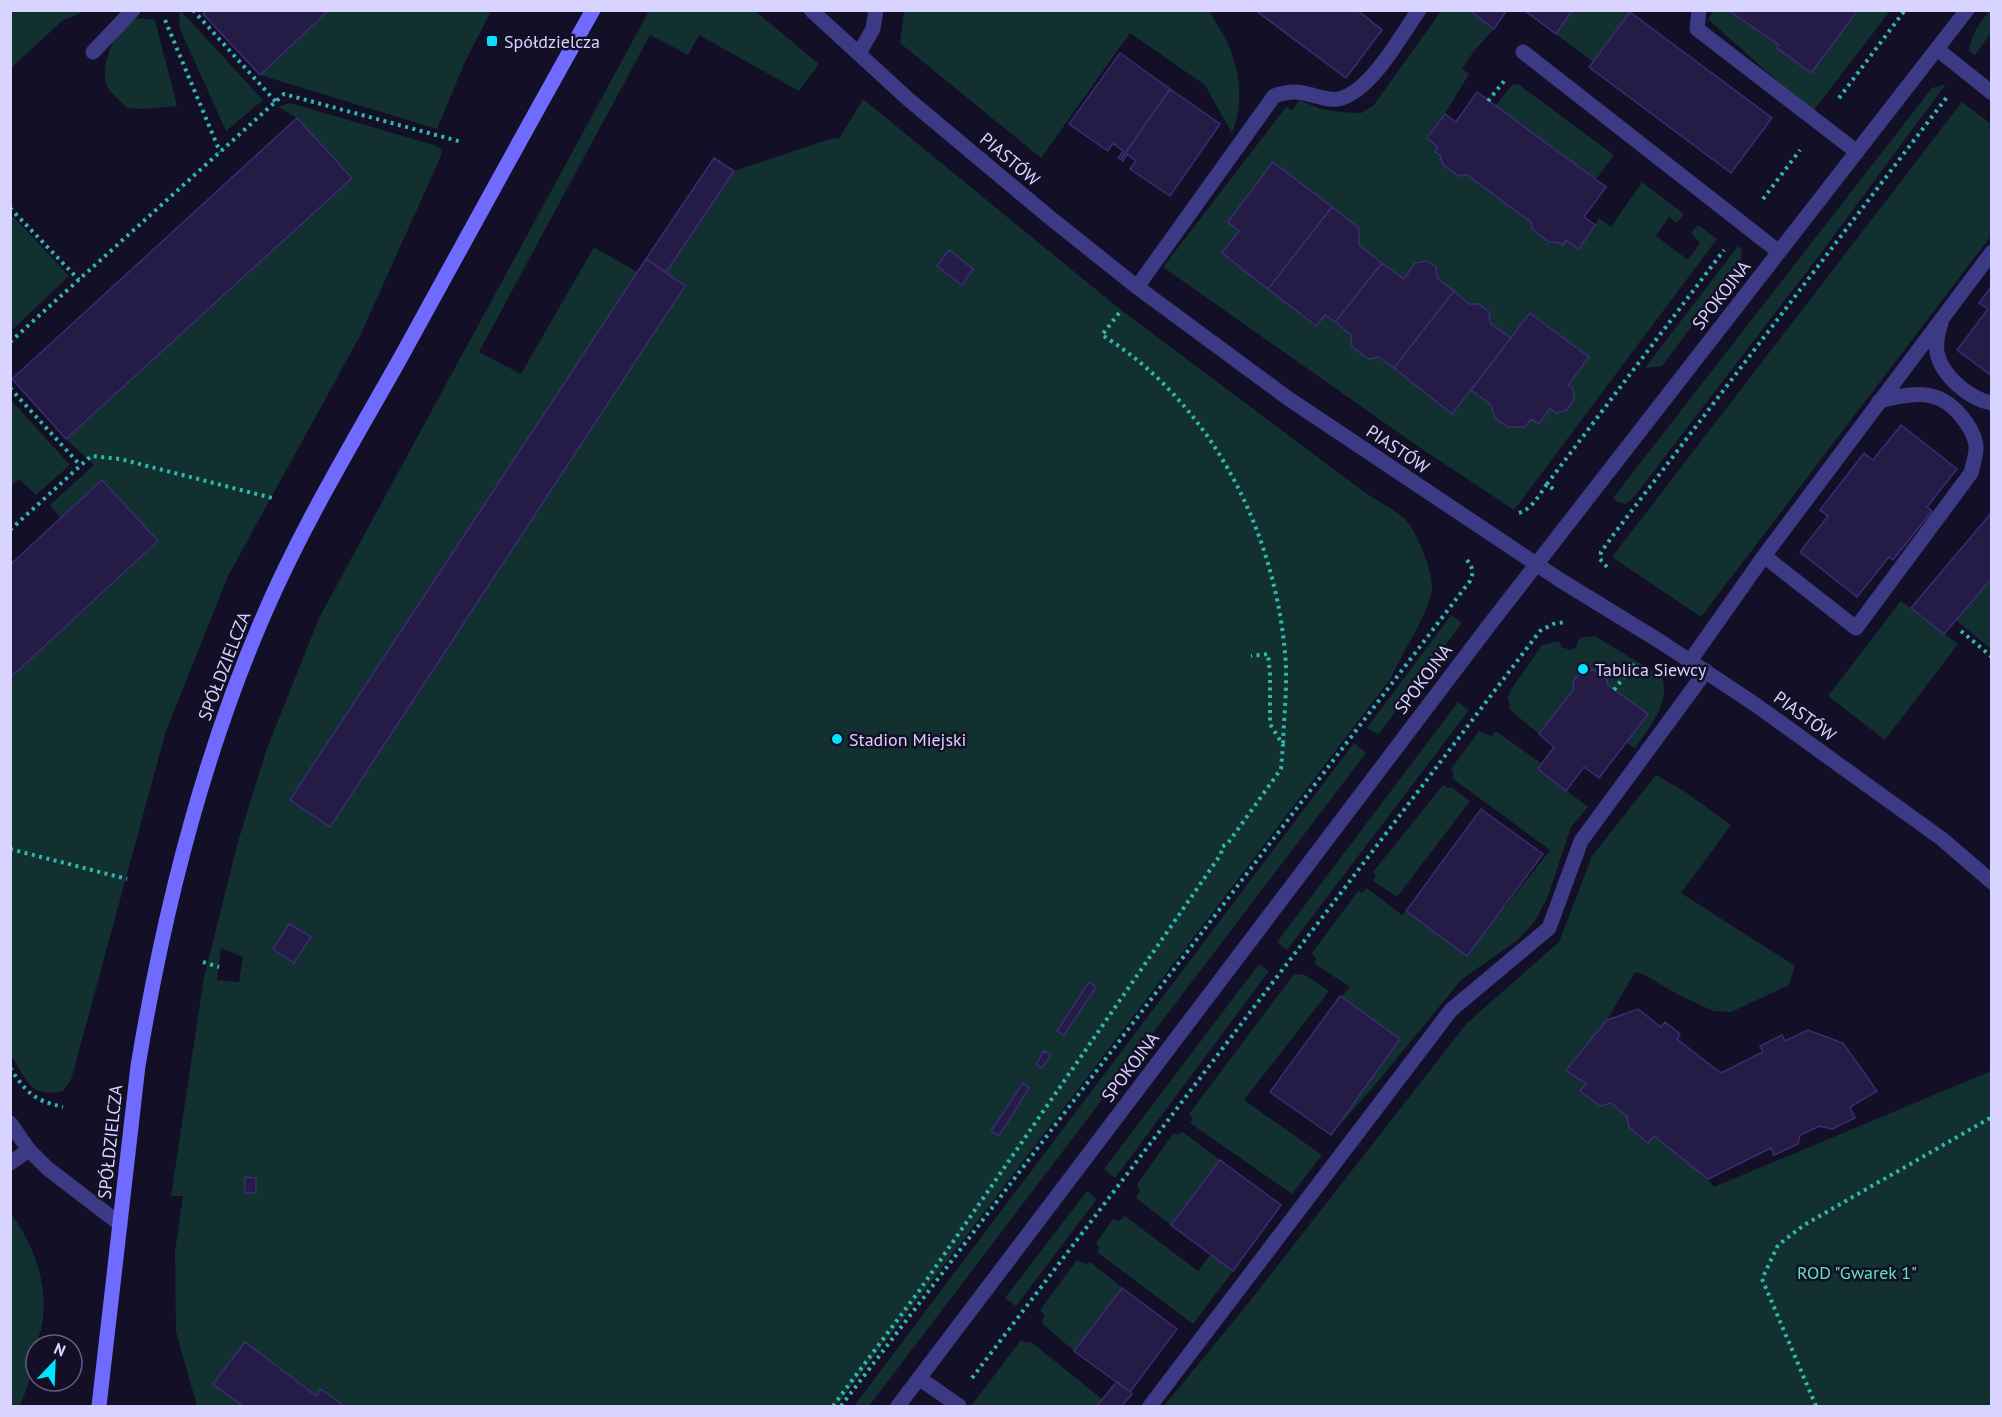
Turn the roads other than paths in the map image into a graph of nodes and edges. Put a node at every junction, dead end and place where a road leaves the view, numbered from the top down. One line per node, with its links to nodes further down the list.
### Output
1 (133, 10): 9 (street)
2 (593, 10): 28 (street, SPÓŁDZIELCZA)
3 (811, 10): 11 (street, PIASTÓW)
4 (876, 10): 11 (street)
5 (1419, 10): 16 (street)
6 (1699, 10): 13 (street)
7 (1967, 10): 8 (street, SPOKOJNA)
8 (1937, 49): 12 (street); 13 (street, SPOKOJNA)
9 (93, 52)
10 (1523, 52): 14 (street)
11 (859, 53): 16 (street, PIASTÓW)
12 (1992, 93)
13 (1857, 152): 14 (street, SPOKOJNA)
14 (1779, 252): 21 (street, SPOKOJNA)
15 (1992, 252): 17 (street)
16 (1137, 287): 21 (street, PIASTÓW)
17 (1944, 315): 18 (street); 19 (street)
18 (1880, 401): 20 (street); 20 (street)
19 (1992, 403)
20 (1764, 556): 22 (street)
21 (1537, 564): 22 (street, PIASTÓW); 29 (street, SPOKOJNA)
22 (1690, 661): 23 (street, PIASTÓW)
23 (1706, 671): 24 (street, PIASTÓW); 33 (street)
24 (1992, 882)
25 (10, 1123): 26 (street)
26 (29, 1150): 27 (street); 28 (street)
27 (10, 1163)
28 (120, 1224): 31 (street, SPÓŁDZIELCZA)
29 (919, 1378): 30 (street); 32 (street, SPOKOJNA)
30 (956, 1405)
31 (99, 1407)
32 (898, 1407)
33 (1150, 1407)

